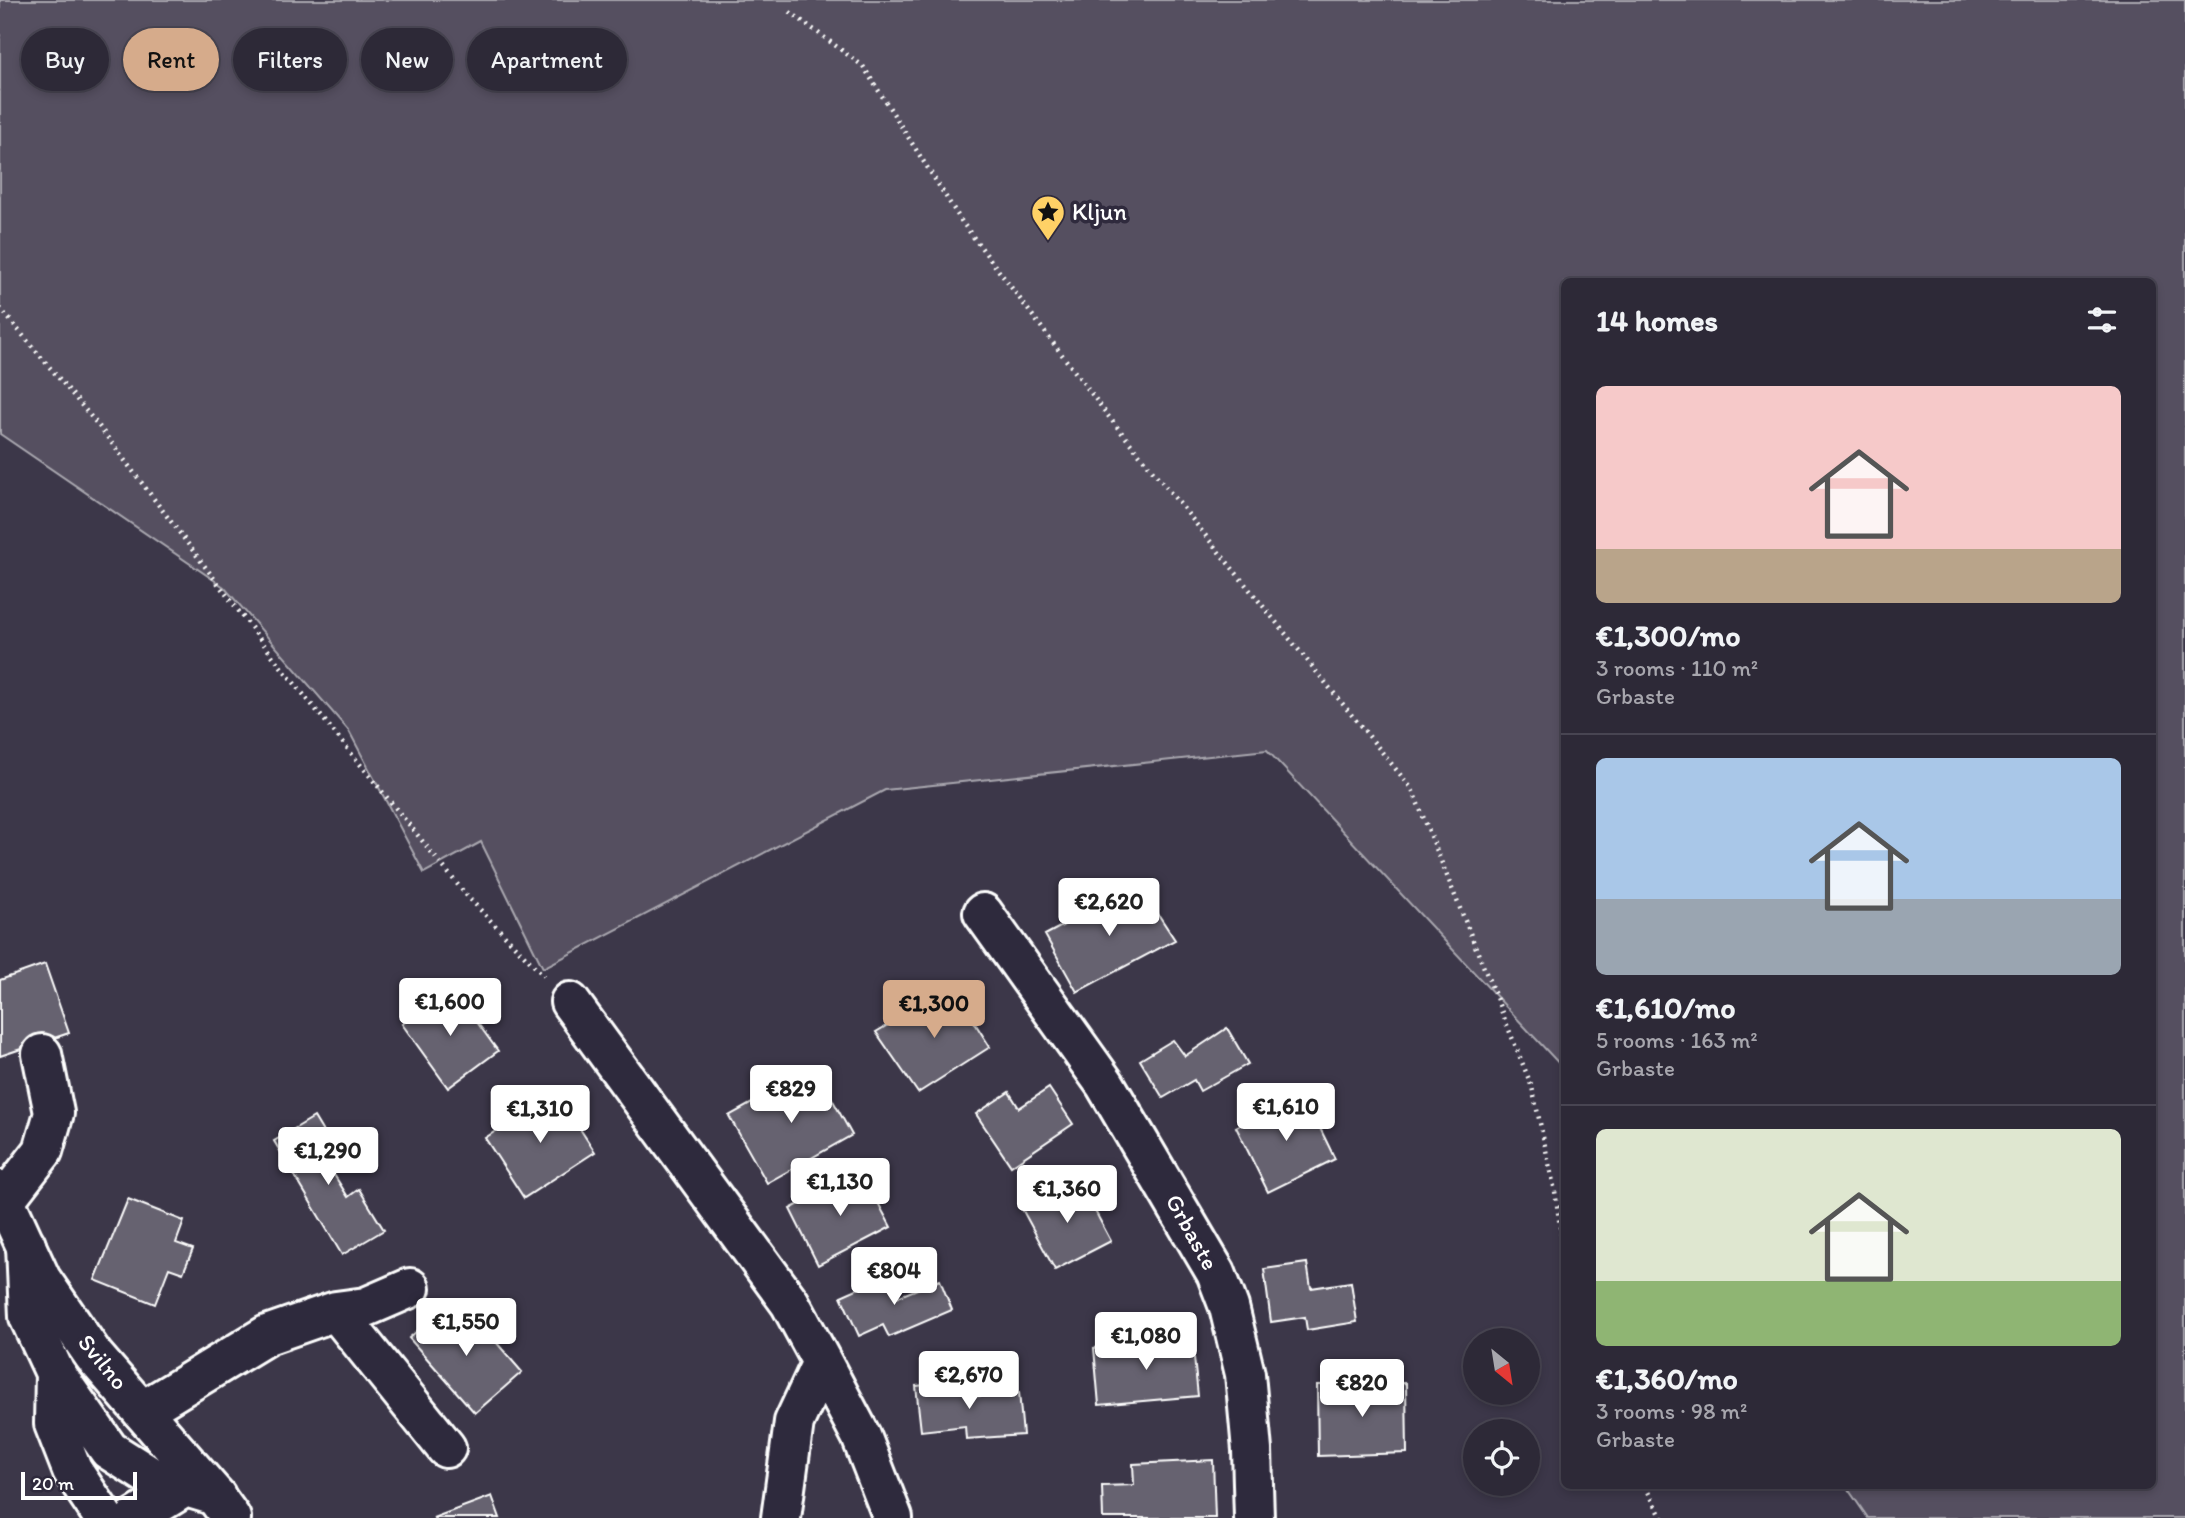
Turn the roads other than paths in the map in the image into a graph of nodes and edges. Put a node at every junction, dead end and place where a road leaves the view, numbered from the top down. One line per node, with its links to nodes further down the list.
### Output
1 (983, 913): 16 (street, Grbaste)
2 (569, 1002): 8 (street)
3 (42, 1054): 4 (street)
4 (2, 1195): 5 (street, Svilno)
5 (26, 1245): 9 (street); 10 (street, Svilno)
6 (410, 1288): 7 (street)
7 (336, 1311): 10 (street); 11 (street)
8 (822, 1362): 14 (street); 15 (street)
9 (55, 1373): 12 (street); 13 (street)
10 (142, 1411): 12 (street, Svilno)
11 (446, 1448)
12 (184, 1506)
13 (104, 1518)
14 (781, 1518)
15 (893, 1518)
16 (1254, 1518)

